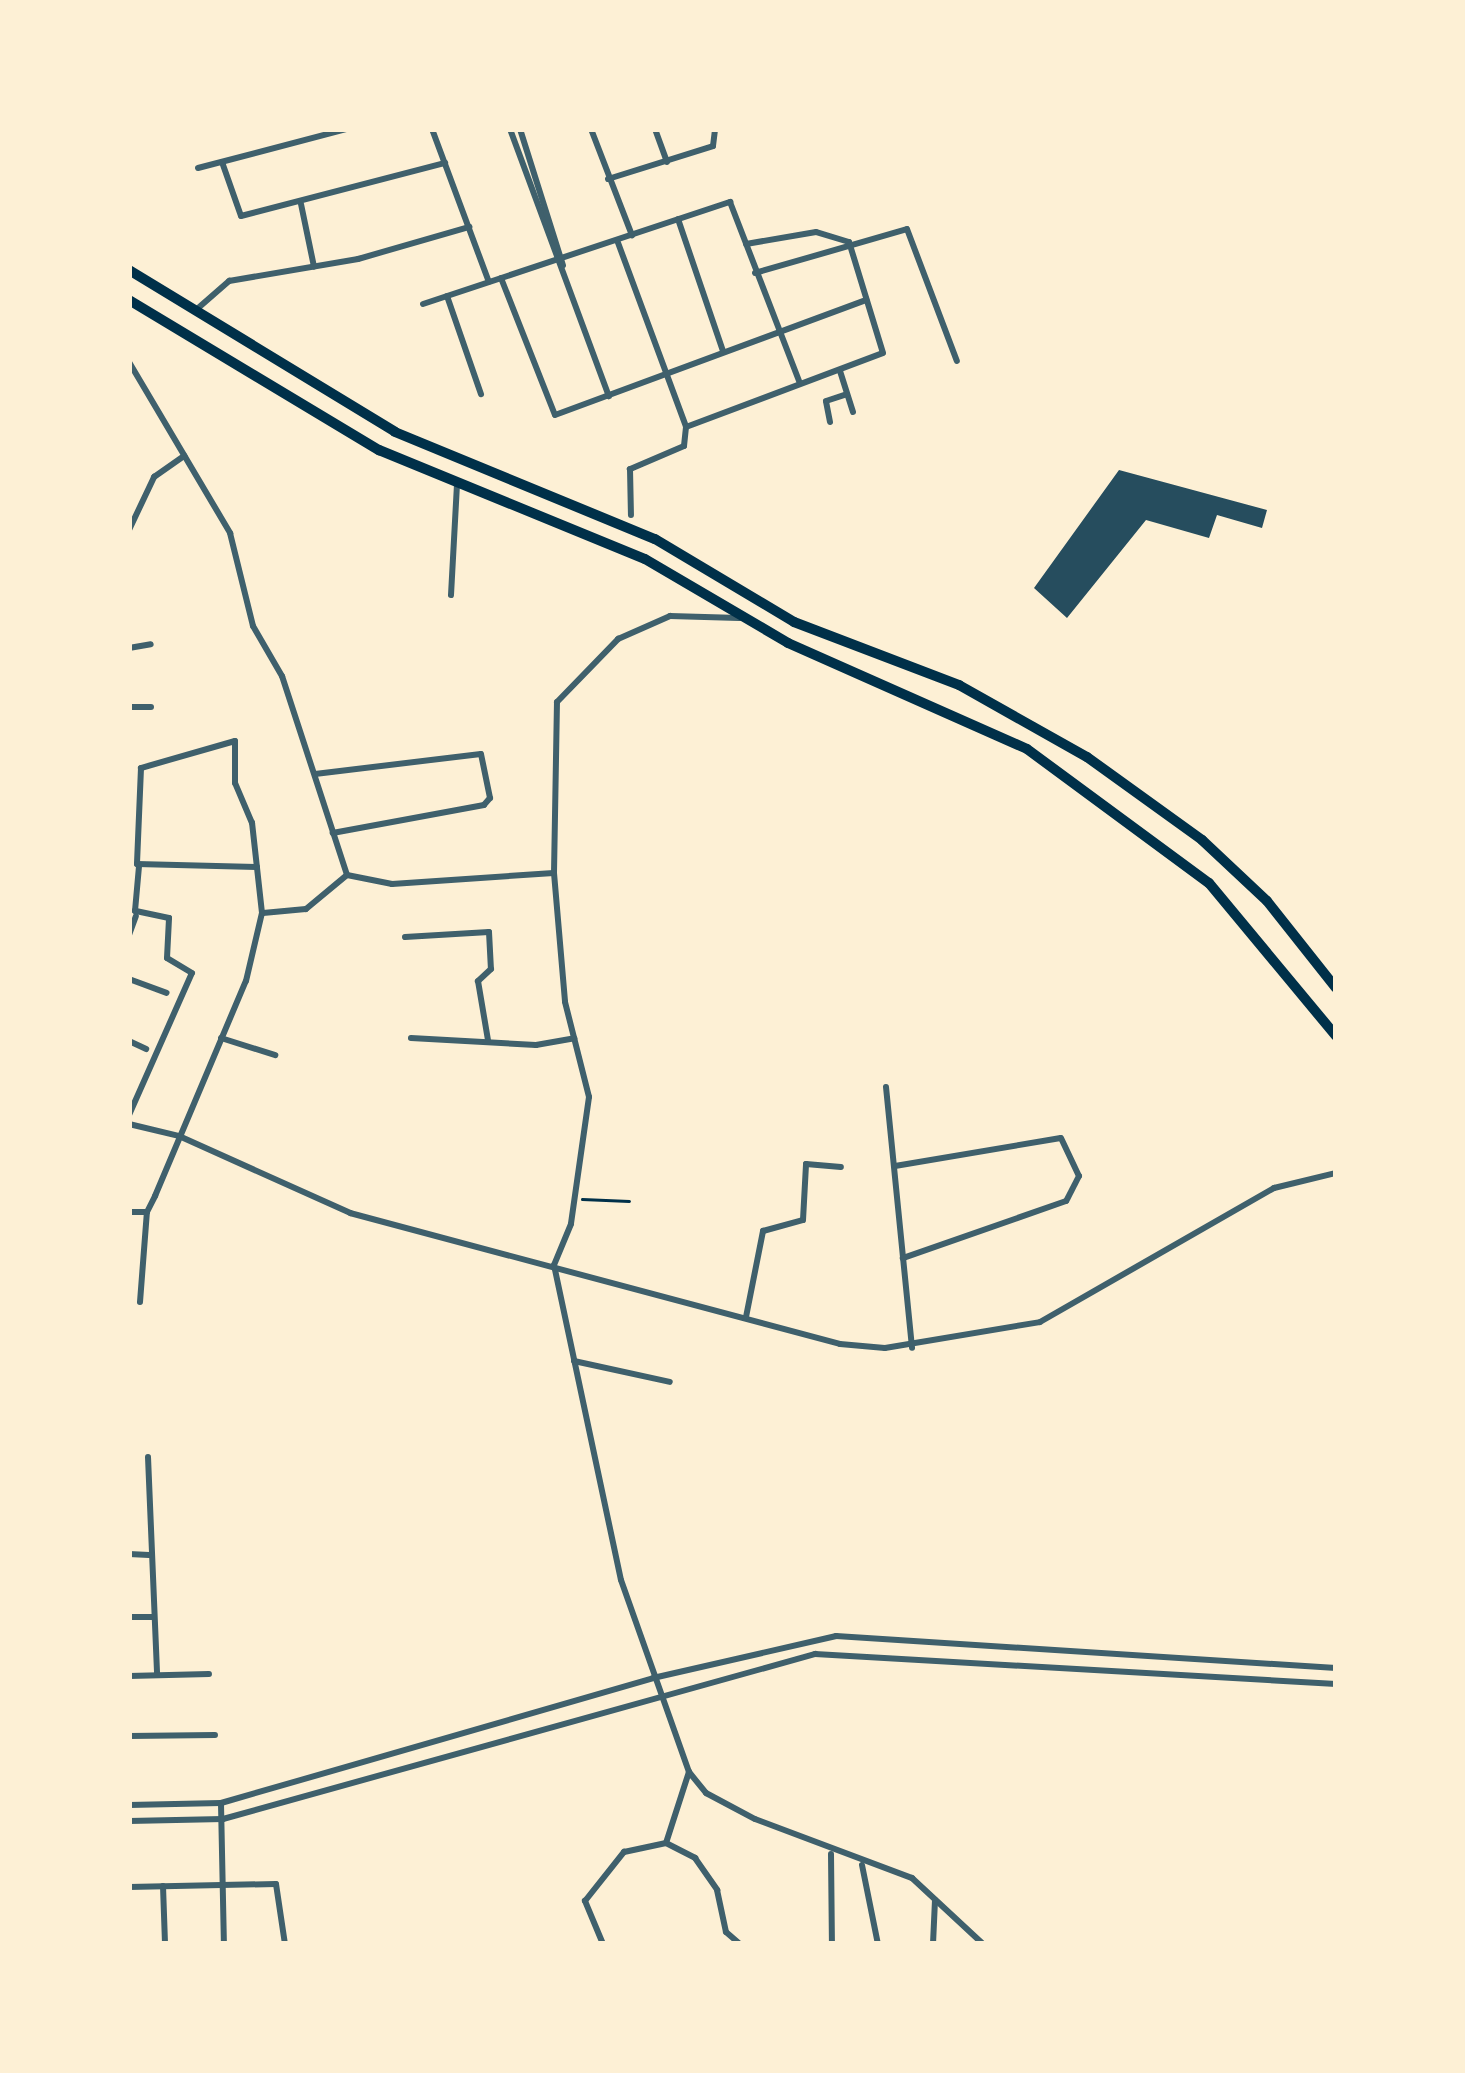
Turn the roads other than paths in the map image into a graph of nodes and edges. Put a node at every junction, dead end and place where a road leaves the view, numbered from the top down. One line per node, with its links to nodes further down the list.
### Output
1 (347, 129): 8 (street)
2 (432, 129): 11 (street)
3 (510, 129): 22 (street)
4 (520, 129): 21 (street)
5 (591, 129): 13 (street)
6 (656, 129): 10 (street)
7 (715, 129): 10 (street)
8 (315, 134): 9 (street)
9 (222, 162): 12 (street); 14 (street)
10 (667, 162): 13 (street)
11 (445, 163): 14 (street); 16 (street)
12 (198, 168)
13 (608, 178): 17 (street)
14 (301, 204): 24 (street)
15 (678, 219): 17 (street); 20 (street); 35 (street)
16 (469, 227): 24 (street); 28 (street)
17 (632, 235): 18 (street)
18 (617, 240): 21 (street); 39 (street)
19 (849, 242): 20 (street); 26 (street); 31 (street); 36 (street)
20 (745, 244): 26 (street)
21 (564, 252): 22 (street); 23 (street)
22 (555, 256): 23 (street); 27 (street)
23 (563, 265): 43 (street)
24 (314, 267): 33 (street)
25 (129, 270): 33 (highway)
26 (755, 273): 34 (street)
27 (500, 278): 28 (street); 43 (street)
28 (490, 282): 29 (street)
29 (447, 296): 32 (street); 41 (street)
30 (129, 300): 49 (highway)
31 (866, 300): 34 (street); 38 (street)
32 (423, 304)
33 (194, 312): 48 (highway)
34 (780, 330): 35 (street); 40 (street)
35 (723, 351): 39 (street)
36 (957, 361)
37 (129, 362): 47 (street)
38 (840, 371): 40 (street); 42 (street)
39 (667, 376): 43 (street); 46 (street)
40 (800, 383): 46 (street)
41 (481, 394)
42 (847, 394): 44 (street); 45 (street)
43 (609, 396)
44 (853, 412)
45 (830, 422)
46 (686, 428): 53 (street)
47 (184, 456): 51 (street); 61 (street)
48 (512, 483): 50 (highway); 72 (highway)
49 (457, 484): 50 (highway); 55 (street)
50 (504, 501): 56 (highway)
51 (141, 505): 52 (street); 54 (street)
52 (129, 507)
53 (631, 515)
54 (129, 530)
55 (451, 595)
56 (745, 618): 65 (street); 74 (highway)
57 (151, 644): 58 (street)
58 (129, 648)
59 (129, 706): 60 (street)
60 (151, 706)
61 (315, 774): 62 (street); 62 (street)
62 (332, 833): 66 (street)
63 (139, 866): 64 (street); 64 (street); 83 (street)
64 (257, 867): 67 (street)
65 (554, 873): 66 (street); 77 (street)
66 (347, 875): 67 (street)
67 (262, 914): 75 (street)
68 (136, 916): 69 (street)
69 (129, 935)
70 (405, 937): 78 (street)
71 (129, 979): 73 (street)
72 (1336, 988)
73 (167, 992)
74 (1336, 1036)
75 (220, 1038): 81 (street); 84 (street)
76 (411, 1038): 78 (street)
77 (574, 1038): 78 (street); 91 (street)
78 (488, 1040)
79 (129, 1041): 80 (street)
80 (146, 1049)
81 (275, 1055)
82 (886, 1087): 85 (street)
83 (129, 1120): 84 (street)
84 (179, 1136): 89 (street); 91 (street)
85 (895, 1166): 90 (street); 90 (street)
86 (841, 1167): 93 (street)
87 (1336, 1173): 94 (street)
88 (129, 1212): 89 (street)
89 (147, 1213): 92 (street)
90 (903, 1258): 94 (street)
91 (554, 1265): 93 (street); 95 (street)
92 (140, 1302)
93 (746, 1317): 94 (street)
94 (912, 1348)
95 (574, 1360): 96 (street); 106 (street)
96 (670, 1382)
97 (148, 1457): 99 (street)
98 (129, 1555): 99 (street)
99 (150, 1555): 101 (street)
100 (129, 1617): 101 (street)
101 (154, 1617): 103 (street)
102 (1336, 1668): 106 (street)
103 (157, 1674): 104 (street); 105 (street)
104 (209, 1674)
105 (129, 1676)
106 (653, 1678): 108 (street); 112 (street)
107 (1336, 1684): 108 (street)
108 (658, 1693): 111 (street); 113 (street)
109 (215, 1735): 110 (street)
110 (129, 1736)
111 (688, 1772): 118 (street); 119 (street)
112 (298, 1781): 113 (street); 114 (street)
113 (302, 1797): 116 (street)
114 (221, 1803): 115 (street); 116 (street)
115 (129, 1805)
116 (223, 1819): 117 (street); 121 (street)
117 (129, 1821)
118 (666, 1843): 128 (street); 129 (street)
119 (831, 1854): 120 (street); 130 (street)
120 (862, 1865): 124 (street); 131 (street)
121 (222, 1885): 122 (street); 126 (street); 127 (street)
122 (163, 1886): 123 (street); 125 (street)
123 (129, 1887)
124 (935, 1897): 132 (street); 133 (street)
125 (165, 1944)
126 (224, 1944)
127 (284, 1944)
128 (603, 1944)
129 (740, 1944)
130 (832, 1944)
131 (878, 1944)
132 (933, 1944)
133 (983, 1944)

